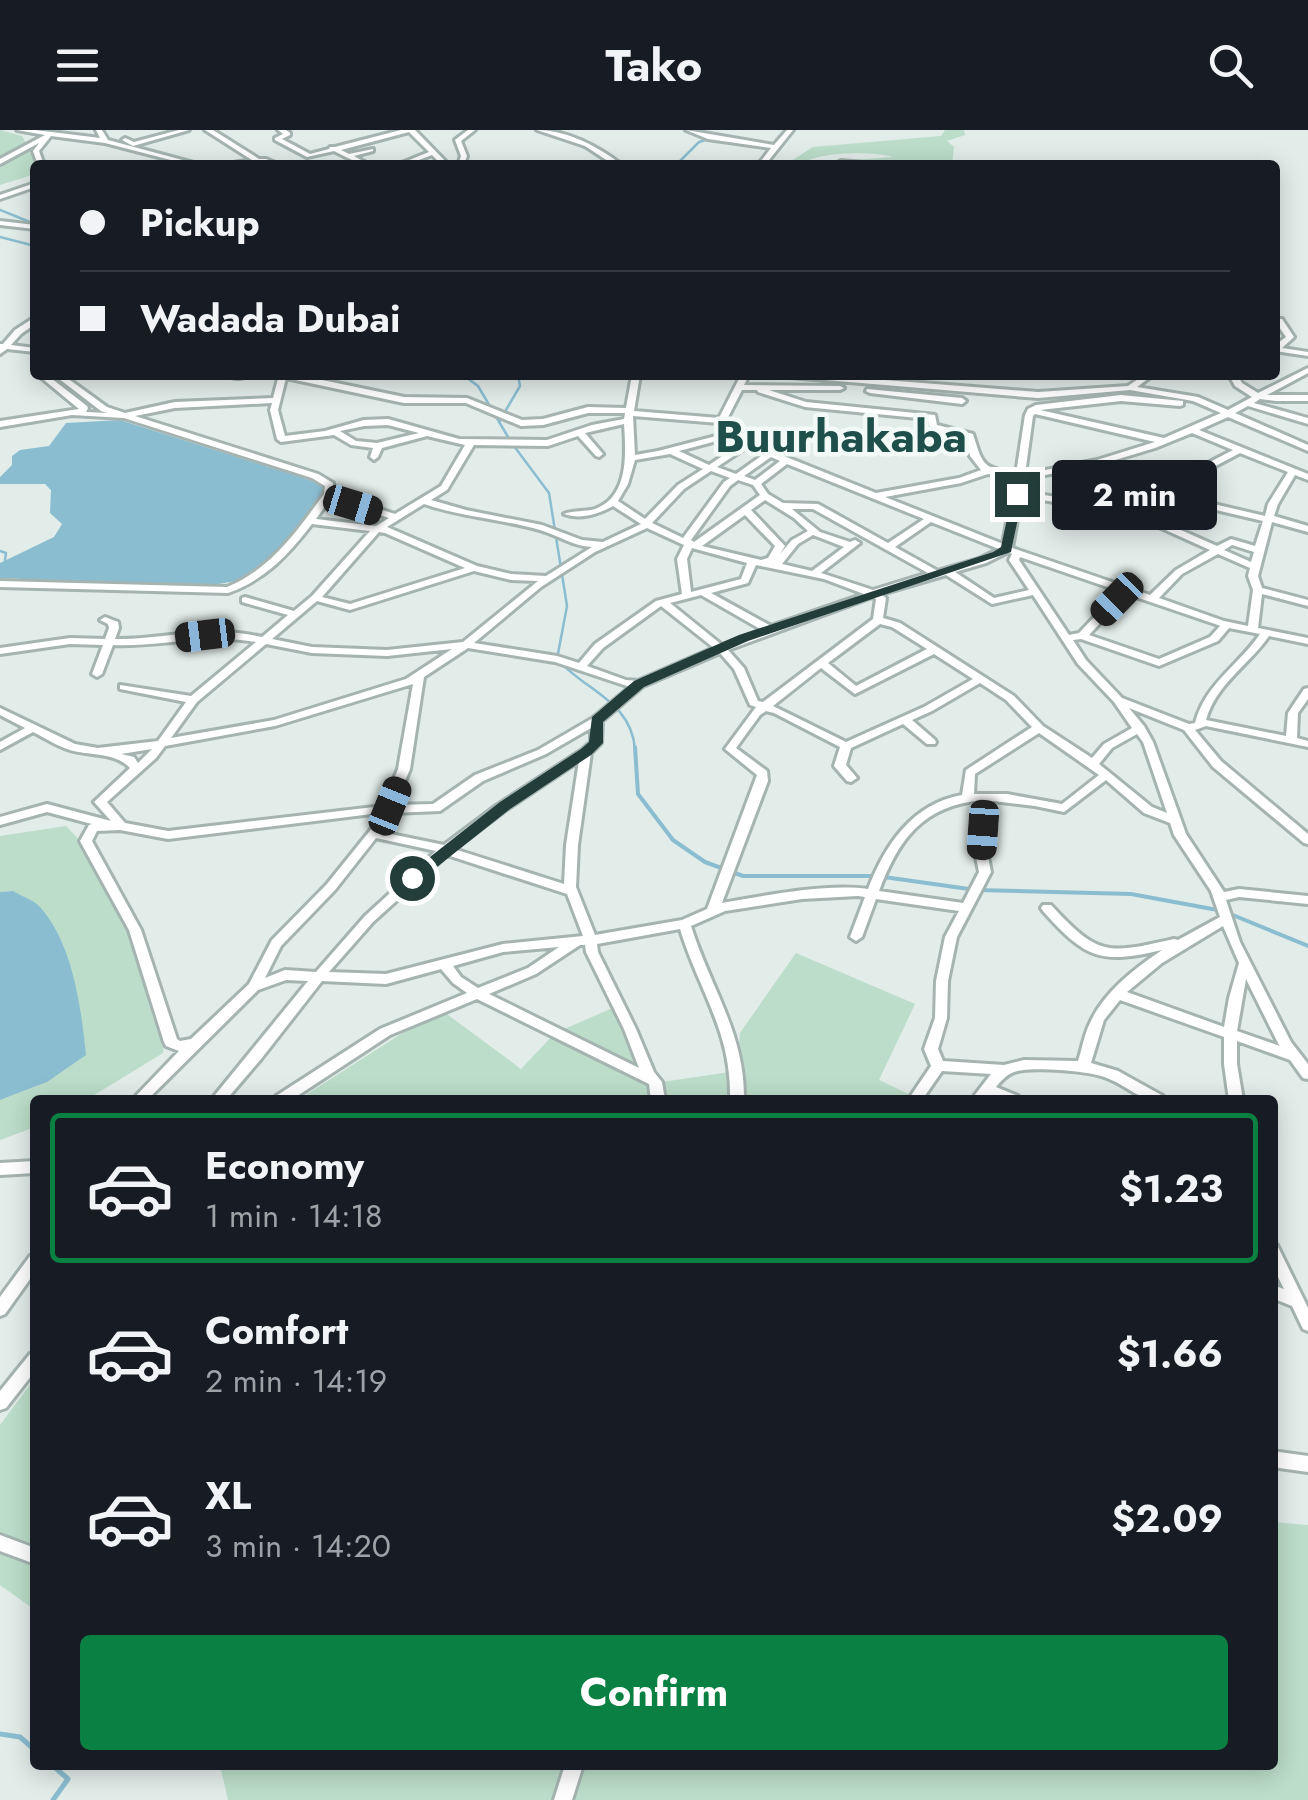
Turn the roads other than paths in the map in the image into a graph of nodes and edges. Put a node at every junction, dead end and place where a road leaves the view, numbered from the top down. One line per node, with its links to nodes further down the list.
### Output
1 (20, 130): 13 (street)
2 (99, 130): 15 (street); 17 (street)
3 (156, 130): 15 (street)
4 (186, 130): 15 (street)
5 (208, 130): 27 (street)
6 (304, 130): 14 (street)
7 (410, 130): 18 (street); 23 (street)
8 (472, 130): 22 (street)
9 (540, 130): 33 (street)
10 (689, 130): 16 (street)
11 (723, 130): 16 (street)
12 (790, 130): 19 (street)
13 (58, 132): 17 (street); 25 (street); 35 (street)
14 (284, 132): 20 (street)
15 (168, 136)
16 (715, 137): 19 (street)
17 (104, 141): 26 (street)
18 (332, 148): 20 (street); 24 (street)
19 (775, 148): 34 (street)
20 (297, 149): 27 (street)
21 (371, 150): 24 (street)
22 (452, 150): 23 (street); 32 (street)
23 (432, 153): 30 (street); 31 (street)
24 (351, 158): 28 (street); 29 (street)
25 (39, 160)
26 (178, 160)
27 (261, 160)
28 (347, 160)
29 (356, 160)
30 (413, 160)
31 (440, 160)
32 (463, 160)
33 (611, 160)
34 (766, 160)
35 (0, 162)
36 (30, 187): 37 (street)
37 (0, 197)
38 (0, 224): 39 (street)
39 (30, 226)
40 (1280, 322): 42 (street)
41 (30, 325): 43 (street)
42 (1280, 346)
43 (2, 348): 44 (street)
44 (30, 350)
45 (1280, 350): 46 (street)
46 (1308, 354)
47 (1308, 370): 61 (street)
48 (48, 380): 68 (street)
49 (65, 380): 71 (street)
50 (282, 380): 63 (street)
51 (308, 380): 70 (street)
52 (635, 380): 70 (street)
53 (742, 380): 57 (street)
54 (835, 380): 58 (street)
55 (1142, 380): 59 (street)
56 (1236, 380): 61 (street)
57 (738, 387): 60 (street); 72 (street)
58 (882, 388): 59 (street); 60 (street); 64 (street)
59 (1130, 388): 66 (street)
60 (760, 390): 94 (street)
61 (1257, 395): 62 (street); 65 (street)
62 (1308, 398)
63 (275, 400): 71 (street); 76 (street)
64 (962, 401)
65 (1246, 404): 69 (street); 74 (street)
66 (1212, 408): 67 (street); 69 (street)
67 (1031, 411): 80 (street); 97 (street)
68 (76, 414): 71 (street); 73 (street)
69 (1228, 414): 75 (street); 84 (street)
70 (629, 415): 72 (street); 78 (street); 90 (street)
71 (122, 416): 100 (street)
72 (722, 421): 79 (street)
73 (0, 424)
74 (1308, 424): 84 (street)
75 (1192, 430): 80 (street); 86 (street)
76 (328, 432): 77 (street); 83 (street)
77 (426, 433): 81 (street); 83 (street)
78 (580, 434): 81 (street); 87 (street)
79 (729, 435): 82 (street); 85 (street)
80 (1164, 442): 92 (street)
81 (470, 444): 105 (street)
82 (746, 444): 88 (street); 93 (street)
83 (378, 446): 89 (street)
84 (1299, 446): 95 (street)
85 (671, 450): 90 (street); 93 (street)
86 (1237, 451): 95 (street); 103 (street)
87 (600, 454)
88 (770, 454): 91 (street); 96 (street)
89 (374, 458)
90 (631, 458): 106 (street)
91 (786, 460): 99 (street); 102 (street)
92 (1094, 464): 97 (street); 103 (street)
93 (709, 468): 96 (street); 114 (street)
94 (987, 471): 97 (street); 102 (street)
95 (1290, 471): 98 (street); 112 (street)
96 (734, 477): 99 (street); 119 (street)
97 (1020, 477): 101 (street)
98 (1308, 477)
99 (756, 482): 104 (street)
100 (329, 494): 110 (street); 113 (street)
101 (1017, 494): 123 (street); 124 (street)
102 (878, 495): 111 (street)
103 (1164, 495): 112 (street)
104 (765, 496): 107 (street); 108 (street)
105 (422, 500): 110 (street); 120 (street)
106 (612, 502): 109 (street); 114 (street)
107 (780, 506): 117 (street); 118 (street)
108 (748, 512): 119 (street); 126 (street)
109 (569, 514)
110 (392, 516): 115 (street)
111 (931, 518): 122 (street); 123 (street)
112 (1270, 519): 116 (street); 125 (street)
113 (311, 521): 115 (street); 133 (street)
114 (647, 525): 119 (street); 120 (street)
115 (378, 529): 128 (street); 140 (street)
116 (1308, 529)
117 (814, 531): 121 (street); 126 (street)
118 (866, 537): 121 (street); 122 (street)
119 (691, 543): 126 (street); 129 (street)
120 (606, 544): 132 (street)
121 (850, 546): 131 (street)
122 (888, 546): 130 (street)
123 (1012, 550): 130 (street); 134 (street); 137 (street)
124 (1218, 550): 125 (street); 127 (street); 141 (street)
125 (1258, 550): 127 (street)
126 (765, 562): 131 (street); 136 (street)
127 (1255, 567): 135 (street)
128 (474, 568): 132 (street); 140 (street)
129 (682, 570): 138 (street); 144 (street)
130 (941, 573): 137 (street); 139 (street)
131 (814, 574): 139 (street)
132 (556, 575): 157 (street)
133 (0, 584)
134 (1124, 590): 141 (street); 152 (street)
135 (1258, 590): 143 (street); 150 (street)
136 (703, 592): 138 (street); 149 (street)
137 (1035, 592): 153 (street)
138 (687, 595): 144 (street)
139 (874, 595): 147 (street); 149 (street)
140 (315, 598): 145 (street)
141 (1152, 599): 148 (street)
142 (245, 600): 145 (street)
143 (1308, 602)
144 (661, 603): 158 (street); 162 (street)
145 (295, 614): 154 (street)
146 (106, 620): 156 (street)
147 (878, 620): 159 (street); 161 (street)
148 (1228, 624): 150 (street); 152 (street)
149 (768, 629): 158 (street)
150 (1253, 629): 151 (street)
151 (1267, 632): 155 (street); 175 (street)
152 (1082, 636): 153 (street)
153 (1068, 638): 170 (street)
154 (261, 641): 156 (street); 157 (street); 169 (street)
155 (1307, 641)
156 (108, 642): 160 (street); 163 (street)
157 (466, 645): 162 (street); 164 (street)
158 (719, 647): 166 (street); 171 (street)
159 (935, 650): 161 (street); 165 (street)
160 (0, 651)
161 (822, 664): 171 (street)
162 (581, 667): 166 (street)
163 (97, 674)
164 (419, 676): 182 (street); 193 (street)
165 (978, 680): 174 (street); 177 (street)
166 (639, 684): 173 (street)
167 (124, 686): 169 (street)
168 (1308, 691): 179 (street)
169 (193, 700): 182 (street)
170 (1118, 700): 175 (street); 178 (street)
171 (764, 708): 183 (street); 209 (street)
172 (0, 711): 176 (street)
173 (596, 720): 186 (street); 193 (street)
174 (905, 720): 180 (street); 183 (street)
175 (1194, 726): 179 (street); 199 (street)
176 (34, 727): 184 (street); 185 (street)
177 (1040, 728): 187 (street); 191 (street)
178 (1140, 728): 187 (street); 194 (street)
179 (1291, 741): 181 (street)
180 (931, 742)
181 (1308, 744)
182 (158, 746): 185 (street); 188 (street)
183 (846, 746): 190 (street)
184 (0, 747)
185 (98, 752): 188 (street)
186 (586, 752): 202 (street); 203 (street)
187 (1093, 764): 189 (street)
188 (132, 775): 198 (street)
189 (1104, 776): 192 (street); 194 (street)
190 (851, 778)
191 (968, 796): 192 (street); 204 (street)
192 (988, 797): 207 (street)
193 (388, 810): 198 (street); 200 (street)
194 (1173, 820): 205 (street)
195 (0, 821): 197 (street)
196 (1308, 822): 199 (street)
197 (102, 824): 198 (street); 223 (street)
198 (121, 826)
199 (1292, 830): 201 (street)
200 (375, 834): 202 (street); 219 (street)
201 (1308, 840)
202 (447, 851): 203 (street); 218 (street)
203 (571, 891): 213 (street)
204 (874, 895): 207 (street); 209 (street); 212 (street)
205 (1218, 898): 206 (street); 210 (street)
206 (1308, 900)
207 (967, 908): 225 (street)
208 (1047, 908): 214 (street)
209 (713, 910): 211 (street)
210 (1226, 918): 214 (street); 216 (street)
211 (684, 924): 213 (street); 234 (street)
212 (856, 937)
213 (590, 939): 215 (street); 229 (street)
214 (1190, 939): 221 (street)
215 (575, 943): 217 (street); 220 (street)
216 (1245, 963): 222 (street); 224 (street)
217 (446, 965): 218 (street); 220 (street)
218 (320, 976): 219 (street); 231 (street)
219 (254, 986): 223 (street)
220 (478, 994): 229 (street); 232 (street)
221 (1118, 994): 222 (street); 226 (street)
222 (1228, 1032): 224 (street); 238 (street)
223 (194, 1043): 230 (street)
224 (1295, 1057): 228 (street)
225 (938, 1066): 227 (street); 235 (street)
226 (1083, 1066): 227 (street); 237 (street)
227 (1004, 1070): 236 (street)
228 (1308, 1074)
229 (655, 1082): 233 (street)
230 (144, 1095)
231 (222, 1095)
232 (289, 1095)
233 (657, 1095)
234 (737, 1095)
235 (918, 1095)
236 (983, 1095)
237 (1149, 1095)
238 (1235, 1095)
239 (30, 1168): 240 (street)
240 (0, 1169)
241 (1278, 1259): 245 (street)
242 (30, 1267): 244 (street)
243 (1278, 1295): 245 (street)
244 (0, 1310)
245 (1303, 1312)
246 (30, 1365): 247 (street)
247 (0, 1403)
248 (1278, 1460): 249 (street)
249 (1308, 1464)
250 (0, 1542): 251 (street)
251 (30, 1554)
252 (572, 1770): 253 (street)
253 (563, 1800)

